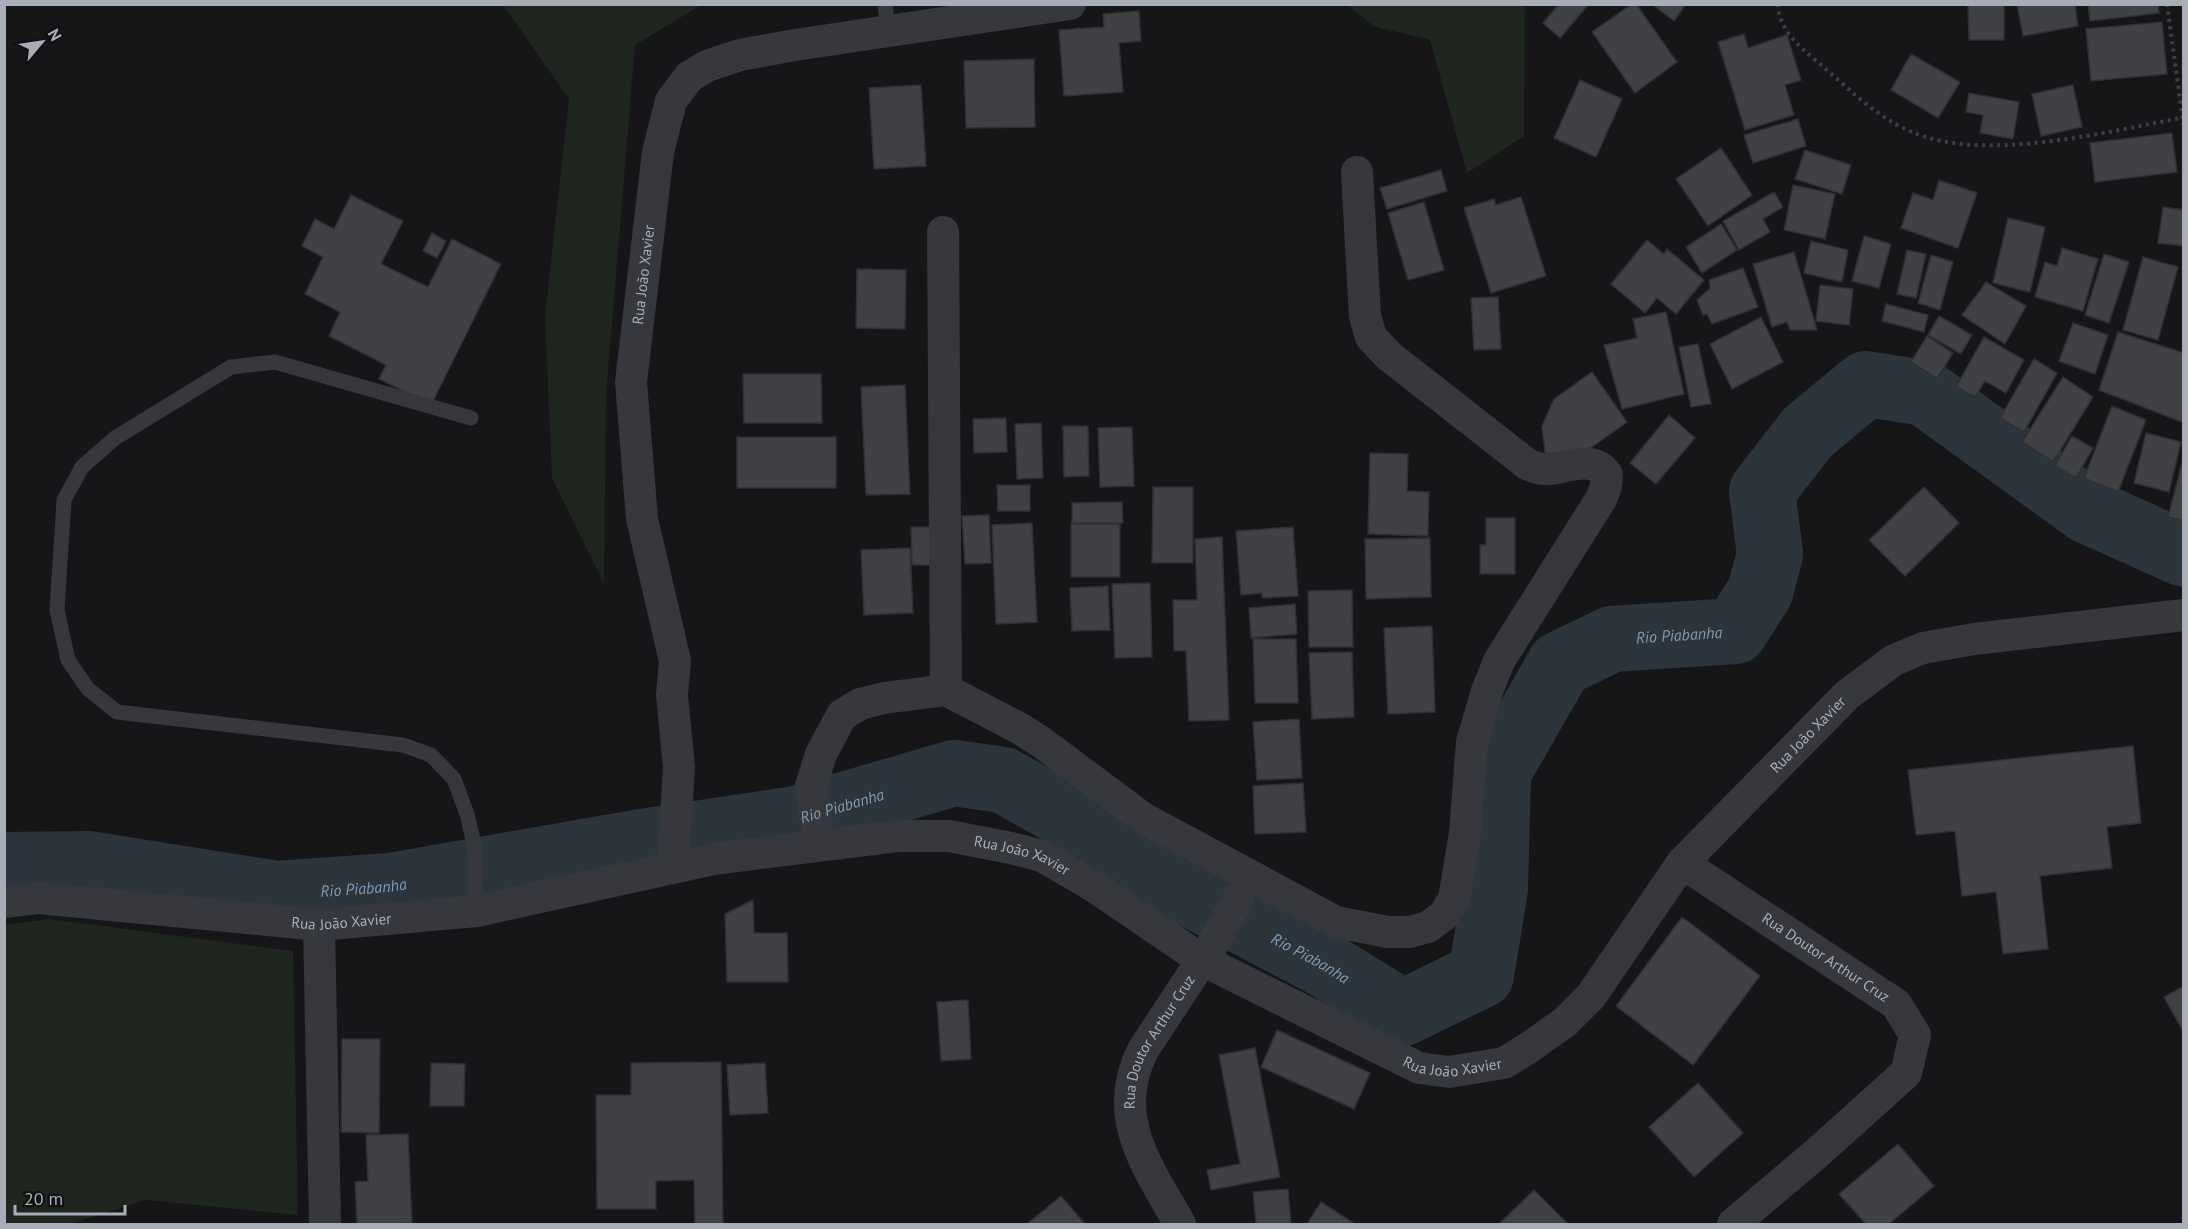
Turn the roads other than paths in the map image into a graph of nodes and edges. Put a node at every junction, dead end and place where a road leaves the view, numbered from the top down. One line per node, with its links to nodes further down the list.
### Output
1 (1054, 6): 2 (street, Rua João Xavier)
2 (887, 18): 10 (street, Rua João Xavier)
3 (1357, 172): 7 (street)
4 (943, 232): 7 (street)
5 (471, 418): 13 (lane)
6 (2184, 615): 9 (street, Rua João Xavier)
7 (946, 690): 8 (street)
8 (818, 836): 10 (street, Rua João Xavier); 15 (street, Rua João Xavier)
9 (1682, 863): 15 (street, Rua João Xavier); 18 (street, Rua Doutor Arthur Cruz)
10 (673, 865): 13 (street, Rua João Xavier)
11 (1238, 899): 15 (street, Rua Doutor Arthur Cruz)
12 (4, 902): 14 (street, Rua João Xavier)
13 (477, 904): 14 (street, Rua João Xavier)
14 (319, 925): 16 (street)
15 (1208, 951): 17 (street, Rua Doutor Arthur Cruz)
16 (324, 1224)
17 (1180, 1224)
18 (1733, 1224)

